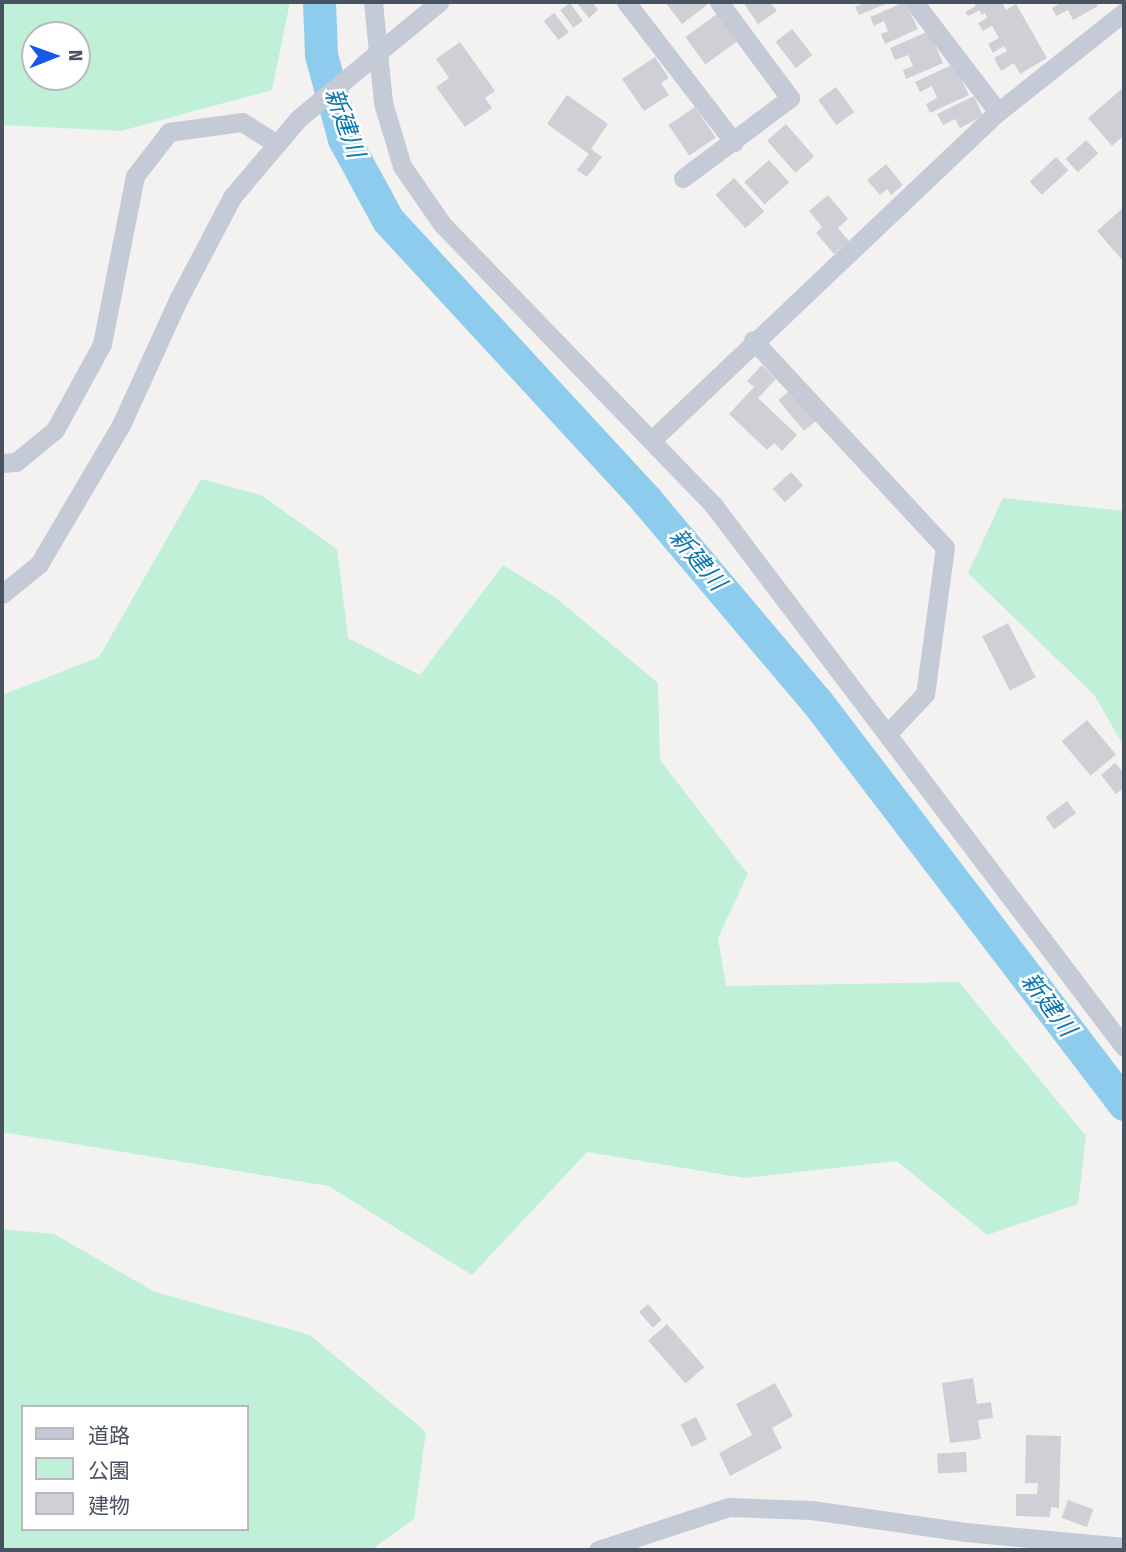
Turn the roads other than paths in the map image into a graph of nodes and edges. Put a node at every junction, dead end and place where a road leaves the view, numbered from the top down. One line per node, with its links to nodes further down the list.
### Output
1 (373, 2): 7 (street)
2 (439, 2): 7 (street)
3 (626, 2): 9 (street)
4 (719, 2): 9 (street)
5 (914, 2): 8 (street)
6 (1124, 12): 8 (street)
7 (376, 51): 10 (street); 13 (street)
8 (998, 112): 12 (street)
9 (734, 142): 11 (street)
10 (277, 144): 14 (street); 15 (street)
11 (683, 178)
12 (754, 340): 13 (street); 16 (street)
13 (653, 439): 16 (street)
14 (2, 463)
15 (2, 594)
16 (888, 733): 17 (street)
17 (1124, 1047)
18 (1124, 1547): 19 (street)
19 (598, 1550)

